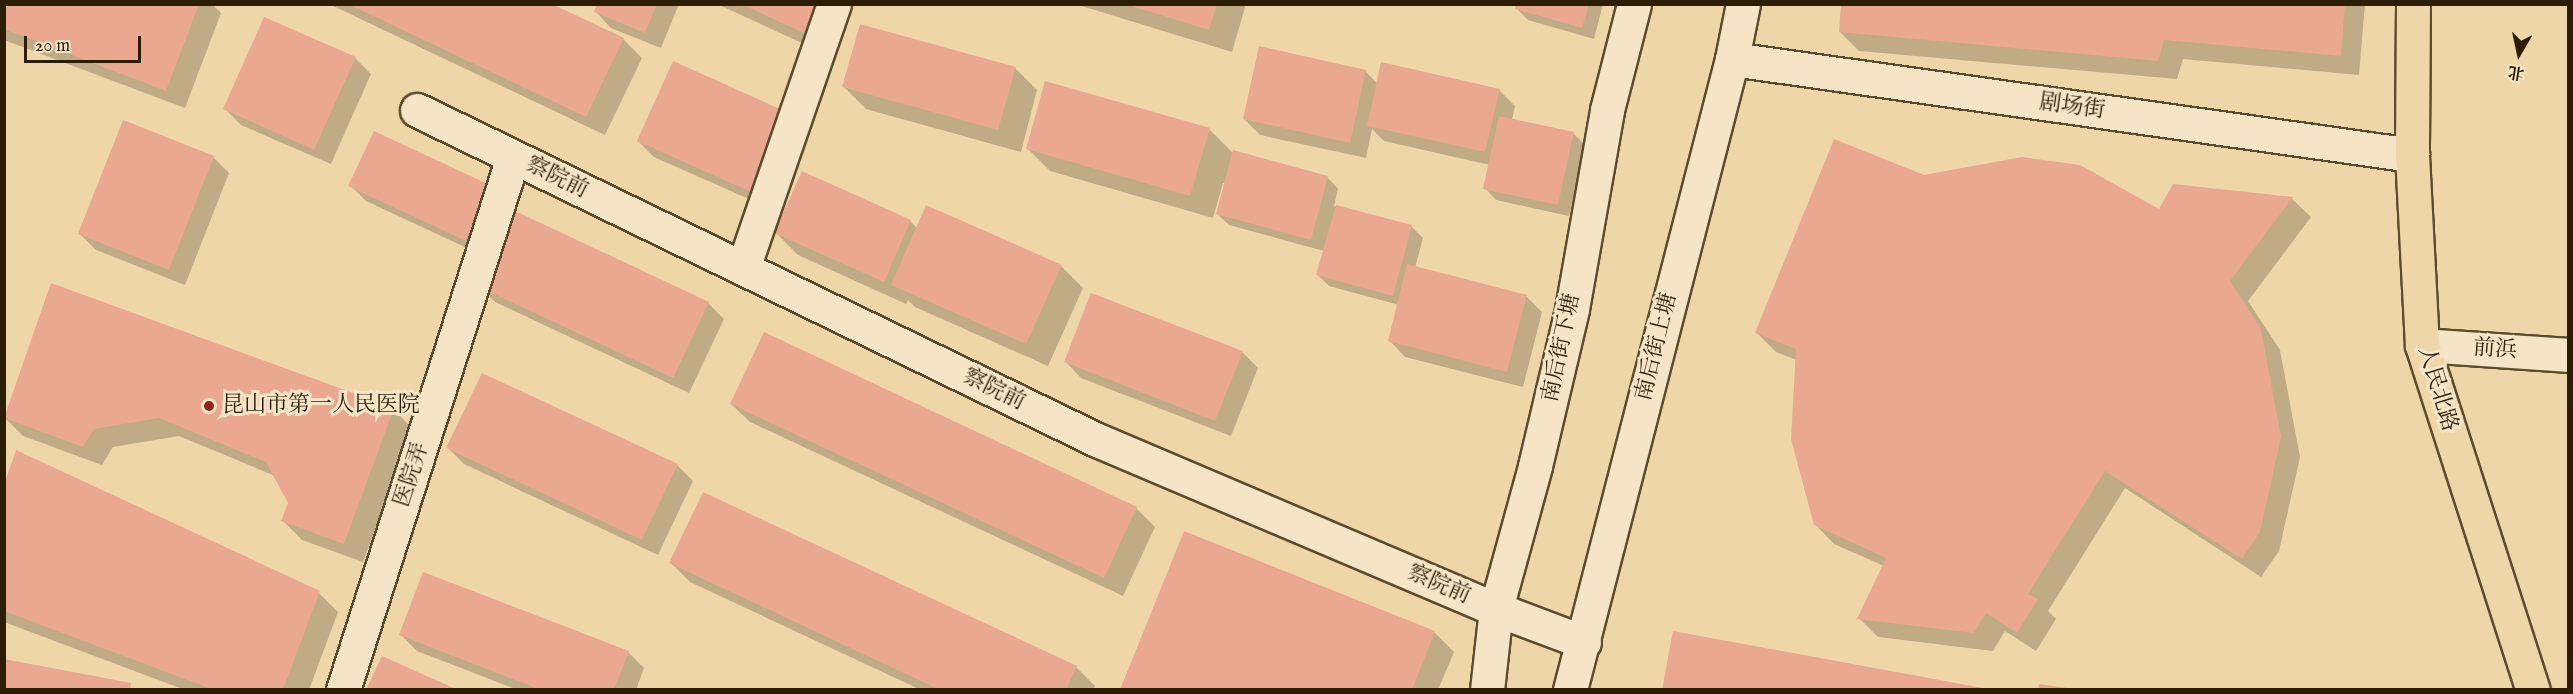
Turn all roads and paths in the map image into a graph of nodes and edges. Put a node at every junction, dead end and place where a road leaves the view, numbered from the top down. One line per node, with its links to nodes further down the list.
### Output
1 (834, 4): 9 (street)
2 (1634, 4): 12 (street, 南后街下塘)
3 (1743, 4): 5 (street, 南后街上塘)
4 (2413, 4): 7 (main road, 人民北路)
5 (1732, 59): 7 (street, 剧场街); 13 (street, 南后街上塘)
6 (417, 110): 8 (street, 察院前)
7 (2412, 155): 10 (main road, 人民北路)
8 (513, 157): 9 (street, 察院前); 14 (street, 医院弄)
9 (743, 268): 12 (street, 察院前)
10 (2422, 345): 11 (street, 前浜); 17 (main road, 人民北路)
11 (2568, 355)
12 (1496, 609): 13 (street, 察院前); 15 (street, 南后街下塘)
13 (1584, 642): 16 (street, 南后街上塘)
14 (343, 690)
15 (1488, 690)
16 (1570, 690)
17 (2533, 690)

